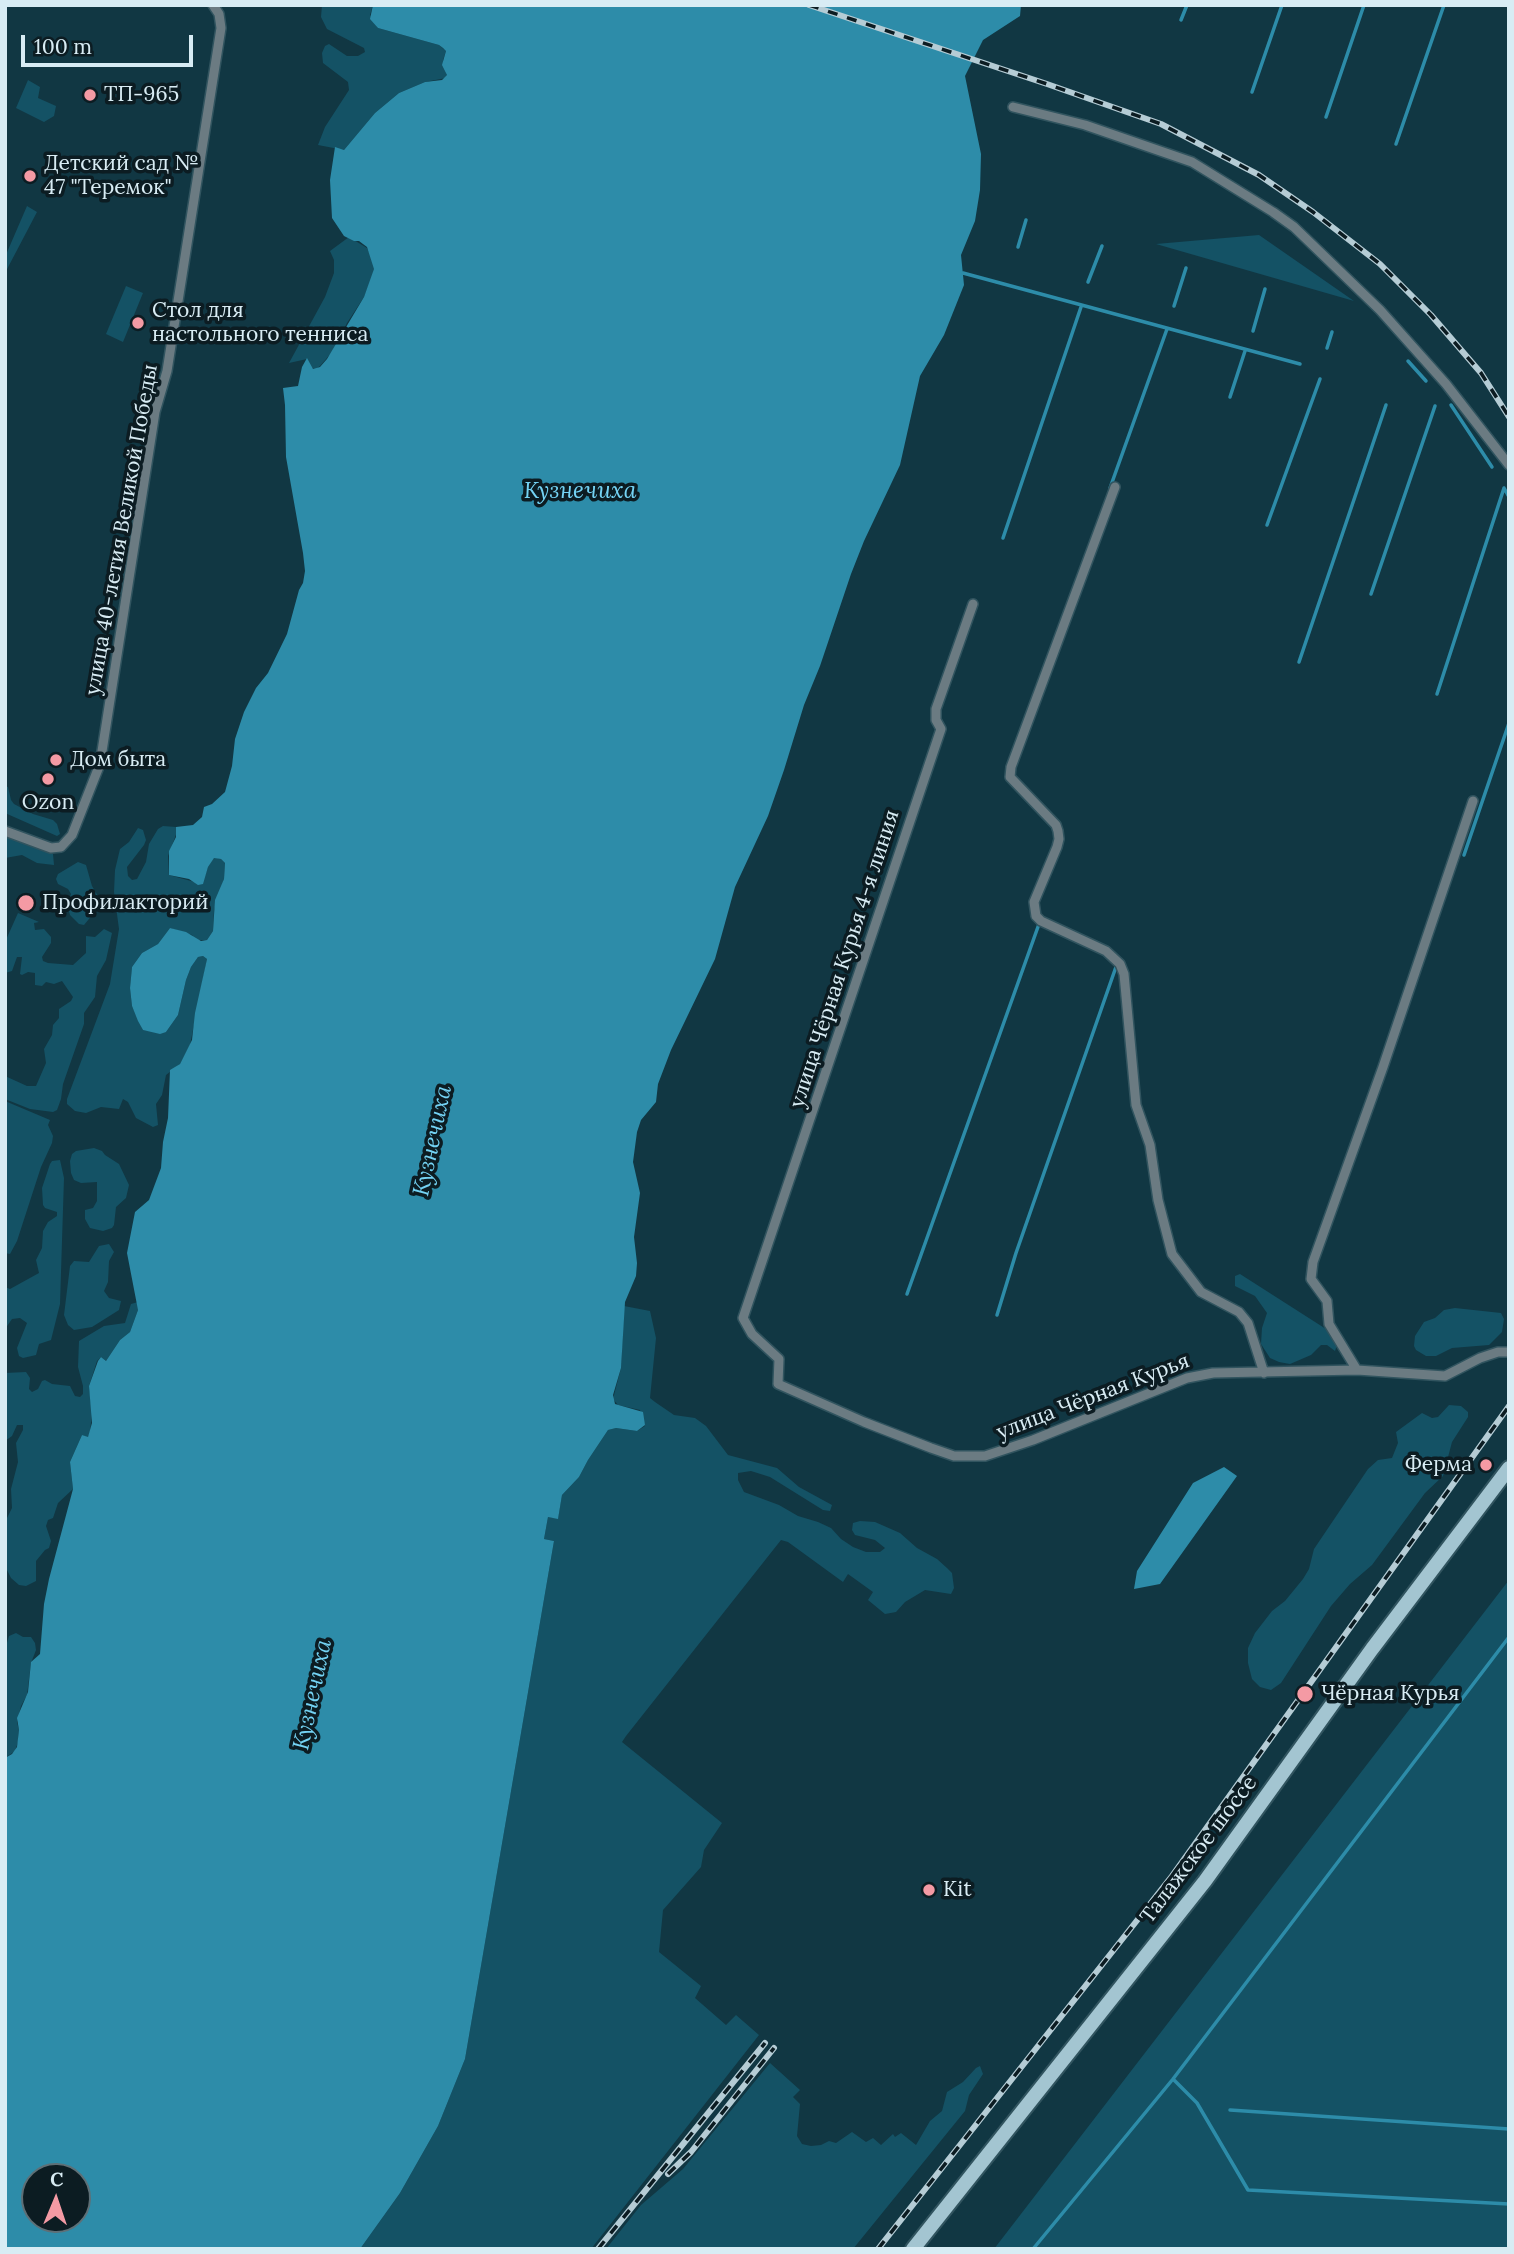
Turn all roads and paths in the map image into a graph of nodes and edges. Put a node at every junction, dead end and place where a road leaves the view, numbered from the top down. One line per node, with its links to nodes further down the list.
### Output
1 (213, 5): 7 (street, улица 40-летия Великой Победы)
2 (1013, 107): 3 (street)
3 (1509, 466)
4 (1115, 486): 11 (street)
5 (973, 604): 8 (street, улица Чёрная Курья 4-я линия)
6 (1473, 800): 10 (street)
7 (5, 831)
8 (746, 1326): 11 (street, улица Чёрная Курья)
9 (1509, 1352): 10 (street)
10 (1357, 1370): 11 (street)
11 (1264, 1373)
12 (1509, 1468): 13 (main road, Талажское шоссе)
13 (913, 2249)

